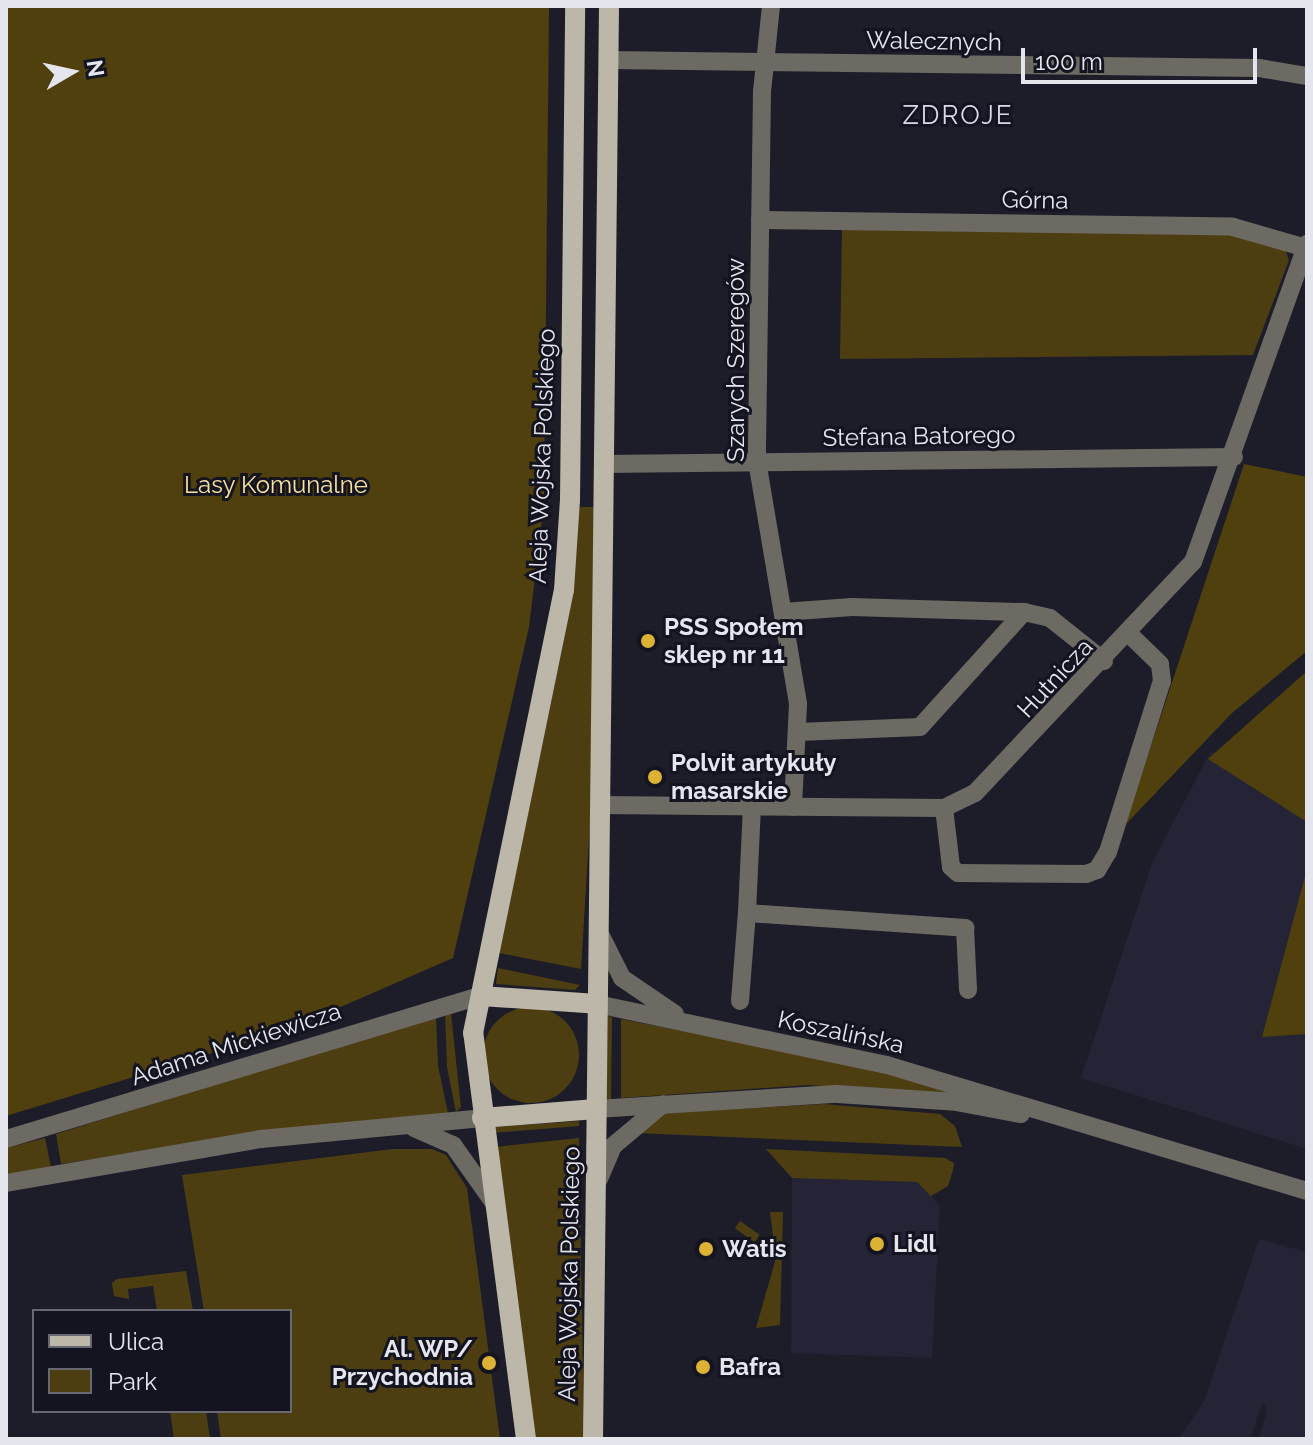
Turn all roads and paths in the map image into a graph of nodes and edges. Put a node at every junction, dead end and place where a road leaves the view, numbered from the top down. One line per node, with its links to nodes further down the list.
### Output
1 (575, 6): 24 (main road, Aleja Wojska Polskiego)
2 (609, 6): 4 (main road)
3 (771, 6): 5 (street, Szarych Szeregów)
4 (608, 60): 5 (street, Walecznych); 11 (main road)
5 (764, 63): 6 (street, Walecznych); 7 (street, Szarych Szeregów)
6 (1307, 76)
7 (760, 220): 8 (street, Górna); 10 (street, Szarych Szeregów)
8 (1306, 246): 9 (street, Hutnicza)
9 (1234, 457): 10 (street, Stefana Batorego); 14 (street, Hutnicza)
10 (757, 461): 11 (street, Stefana Batorego); 12 (street, Szarych Szeregów)
11 (604, 464): 17 (main road)
12 (783, 612): 13 (street); 16 (street, Szarych Szeregów)
13 (1024, 612): 15 (street); 16 (street)
14 (1129, 634): 15 (street, Hutnicza); 20 (street)
15 (1104, 661): 20 (street, Hutnicza)
16 (798, 732): 19 (street, Szarych Szeregów)
17 (600, 805): 18 (street, Hutnicza); 22 (main road)
18 (752, 806): 19 (street, Hutnicza); 21 (street)
19 (793, 807): 20 (street, Hutnicza)
20 (944, 808)
21 (747, 913): 23 (street); 25 (street)
22 (598, 927): 26 (main road); 27 (street)
23 (968, 990)
24 (481, 996): 26 (main road); 30 (main road, Aleja Wojska Polskiego); 33 (street, Adama Mickiewicza)
25 (740, 1001)
26 (597, 1004): 27 (street, Koszalińska); 29 (main road, Aleja Wojska Polskiego)
27 (695, 1025): 31 (street, Koszalińska)
28 (666, 1103): 29 (street, Koszalińska); 31 (street, Koszalińska); 36 (street)
29 (596, 1109): 30 (main road); 36 (main road, Aleja Wojska Polskiego)
30 (482, 1118): 32 (street); 37 (main road, Aleja Wojska Polskiego)
31 (1071, 1122): 35 (street, Koszalińska)
32 (400, 1126): 34 (street); 37 (street)
33 (6, 1139)
34 (6, 1183)
35 (1307, 1191)
36 (595, 1200): 39 (main road, Aleja Wojska Polskiego)
37 (494, 1203): 38 (main road, Aleja Wojska Polskiego)
38 (526, 1439)
39 (593, 1439)

